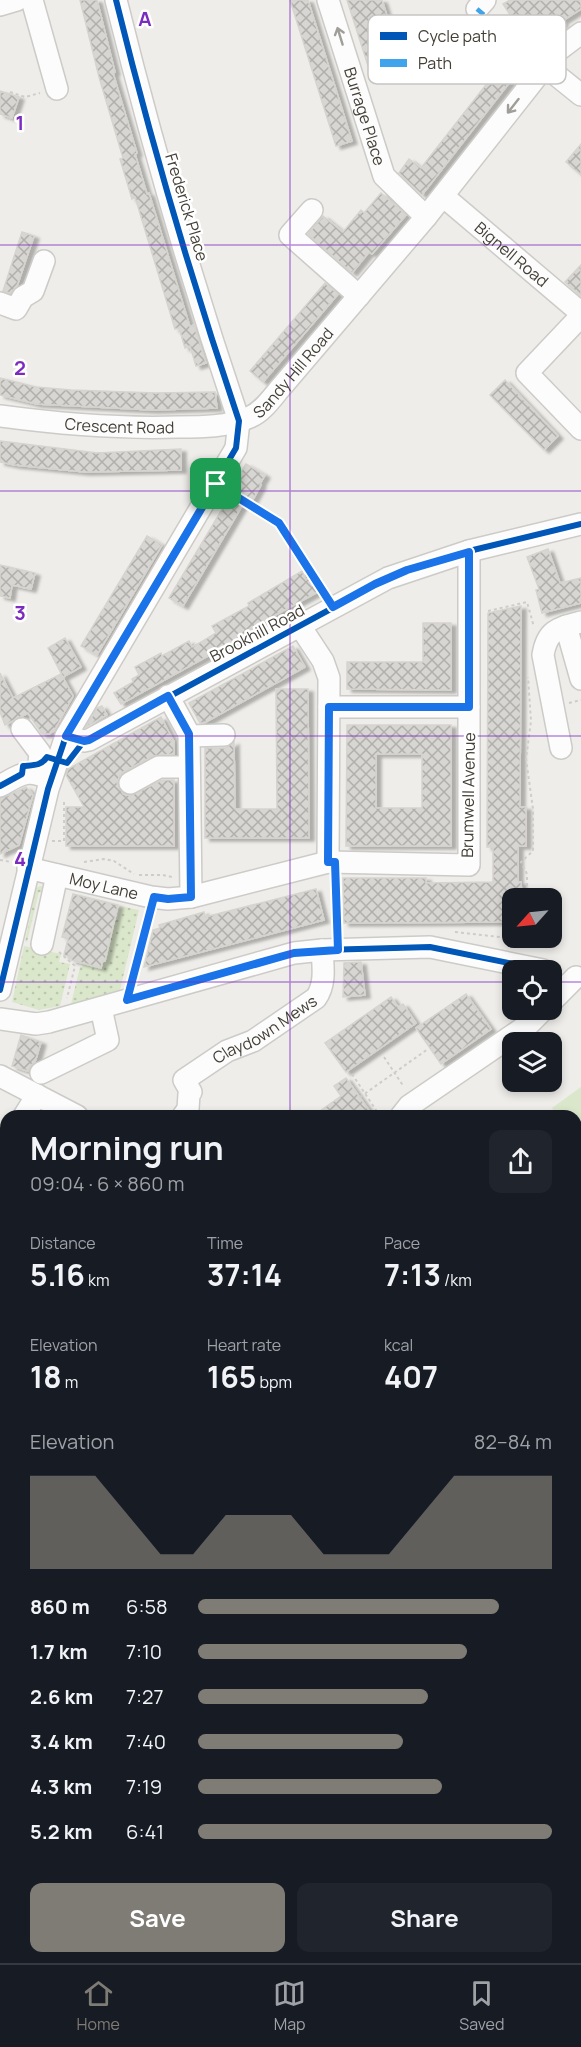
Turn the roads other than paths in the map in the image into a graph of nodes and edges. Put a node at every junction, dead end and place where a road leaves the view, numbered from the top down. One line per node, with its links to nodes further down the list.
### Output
1 (17, 0): 5 (street)
2 (32, 0): 10 (street)
3 (116, 0): 21 (street, Frederick Place)
4 (328, 0): 14 (street, Burrage Place, one-way to 4)
5 (0, 4)
6 (581, 33): 7 (street, Sandy Hill Road)
7 (566, 44)
8 (566, 83): 11 (street)
9 (531, 84): 12 (street, Sandy Hill Road, one-way to 12)
10 (57, 88)
11 (581, 95)
12 (443, 196): 14 (street, Sandy Hill Road); 18 (street, Bignell Road)
13 (312, 210): 16 (street)
14 (426, 217): 16 (street, Sandy Hill Road)
15 (44, 261): 17 (street)
16 (360, 296): 21 (street, Sandy Hill Road)
17 (0, 303)
18 (581, 310)
19 (581, 316): 22 (street)
20 (0, 416): 21 (street, Crescent Road)
21 (238, 421): 33 (street, Sandy Hill Road)
22 (581, 429)
23 (581, 524): 24 (street, Brookhill Road)
24 (469, 552): 26 (street, Brookhill Road); 30 (street, Brumwell Avenue)
25 (573, 624): 27 (street); 35 (street)
26 (300, 626): 28 (street, Brookhill Road); 29 (street)
27 (581, 680)
28 (168, 696): 33 (street, Brookhill Road); 34 (street)
29 (329, 707): 30 (street); 40 (street)
30 (469, 707): 40 (street, Brumwell Avenue)
31 (22, 729): 37 (street)
32 (224, 735): 34 (street)
33 (66, 736): 37 (street, Sandy Hill Road)
34 (189, 736): 36 (street)
35 (561, 748)
36 (189, 767): 38 (street); 43 (street)
37 (44, 776): 39 (street); 41 (street, Sandy Hill Road)
38 (130, 783)
39 (0, 786)
40 (332, 862): 43 (street, Moy Lane)
41 (28, 868): 42 (street, Moy Lane); 49 (street, Sandy Hill Road)
42 (57, 875): 43 (street, Moy Lane); 44 (street)
43 (190, 889)
44 (46, 947)
45 (330, 950): 46 (street); 51 (street); 60 (street, Claydown Mews)
46 (502, 962)
47 (562, 974): 48 (street)
48 (578, 977): 50 (street)
49 (0, 990)
50 (562, 991)
51 (101, 1008): 52 (street); 54 (street)
52 (0, 1019)
53 (533, 1020): 57 (street)
54 (41, 1073)
55 (0, 1076): 56 (street)
56 (37, 1095): 58 (street); 59 (street)
57 (414, 1105)
58 (28, 1110)
59 (66, 1110)
60 (187, 1110)

